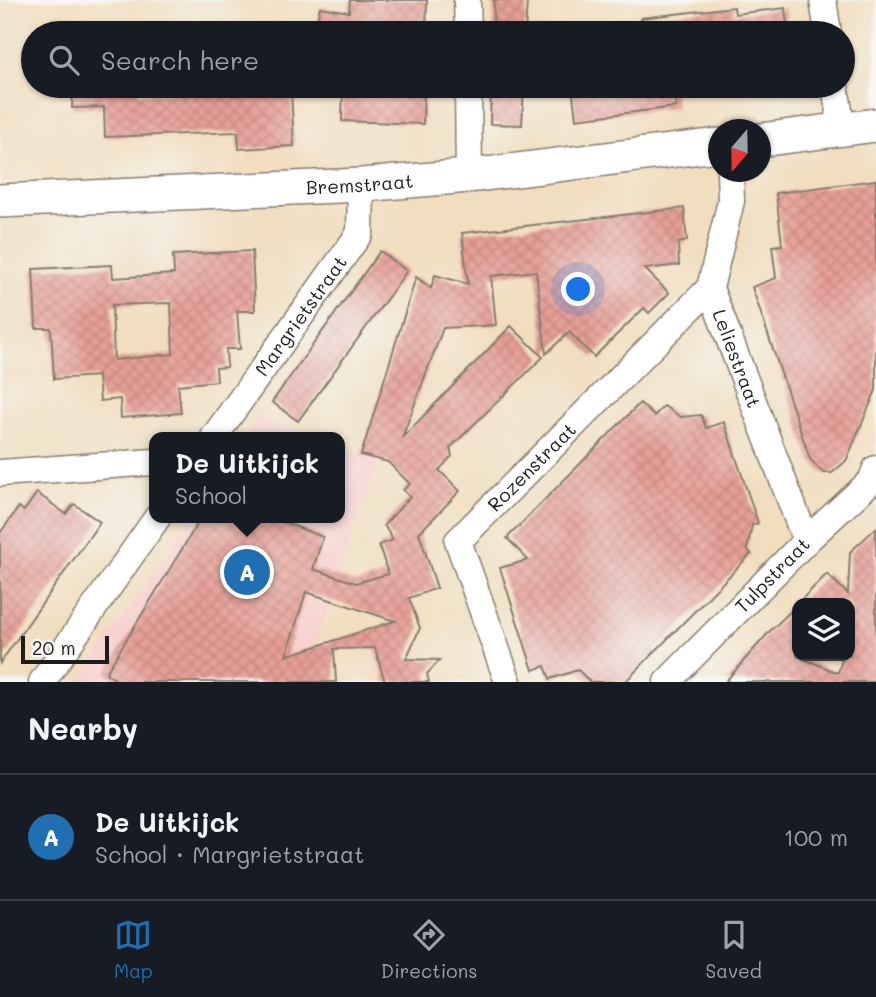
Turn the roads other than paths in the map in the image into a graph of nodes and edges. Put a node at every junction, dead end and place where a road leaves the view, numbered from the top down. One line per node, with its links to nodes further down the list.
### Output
1 (467, 0): 3 (street)
2 (823, 0): 4 (street)
3 (468, 21)
4 (826, 21)
5 (468, 98): 11 (street)
6 (837, 98): 8 (street)
7 (876, 125): 8 (street)
8 (842, 130): 9 (street)
9 (771, 139)
10 (708, 146): 11 (street, Bremstraat)
11 (469, 176): 13 (street, Bremstraat)
12 (730, 182): 15 (street, Leliestraat)
13 (361, 185): 14 (street, Bremstraat); 16 (street, Margrietstraat)
14 (0, 201)
15 (710, 288): 21 (street, Leliestraat); 23 (street, Rozenstraat)
16 (218, 432)
17 (149, 462): 19 (street)
18 (876, 469): 21 (street, Tulpstraat)
19 (0, 473)
20 (154, 523): 22 (street)
21 (806, 541): 24 (street, Tulpstraat)
22 (42, 682)
23 (508, 682)
24 (667, 682)

